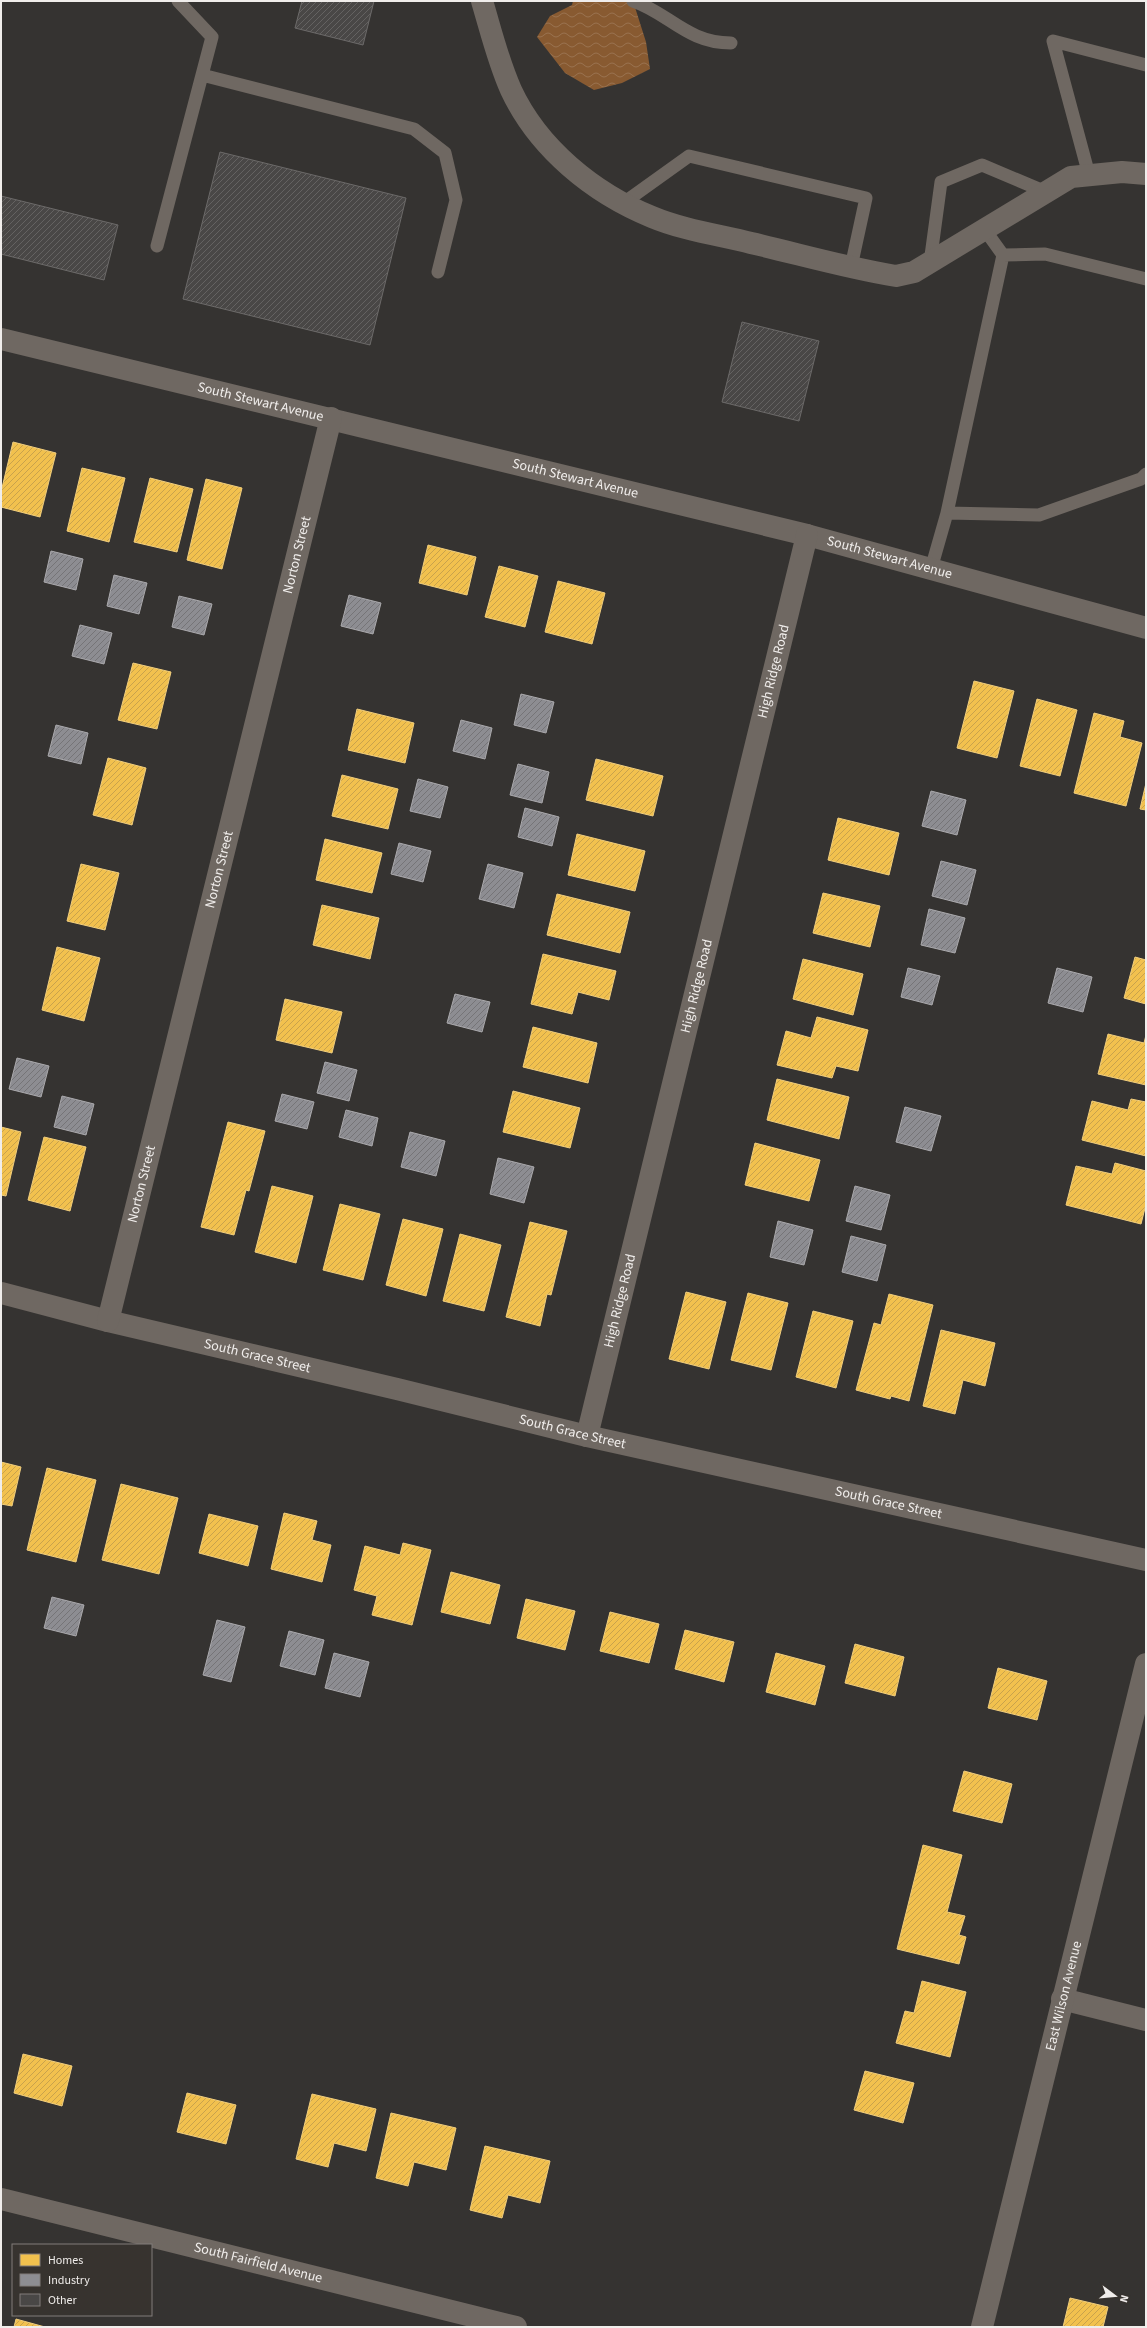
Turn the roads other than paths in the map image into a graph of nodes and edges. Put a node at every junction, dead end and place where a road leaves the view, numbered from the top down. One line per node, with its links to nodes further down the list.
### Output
1 (178, 1): 6 (lane)
2 (482, 1): 10 (street)
3 (639, 3): 4 (lane)
4 (731, 42)
5 (1146, 65): 8 (lane)
6 (202, 75): 12 (lane); 16 (lane)
7 (1146, 174): 8 (street)
8 (1089, 175): 9 (street)
9 (1046, 192): 11 (street); 14 (lane)
10 (622, 204): 15 (street); 15 (lane)
11 (985, 230): 13 (lane); 14 (street)
12 (157, 246)
13 (1003, 255): 17 (lane); 21 (lane)
14 (930, 263): 15 (street)
15 (852, 267)
16 (438, 272)
17 (1146, 278)
18 (1, 340): 19 (street, South Stewart Avenue)
19 (331, 418): 22 (street, South Stewart Avenue); 26 (street, Norton Street)
20 (1146, 474): 21 (lane)
21 (947, 513): 23 (lane)
22 (807, 536): 23 (street, South Stewart Avenue); 27 (street, High Ridge Road)
23 (931, 569): 24 (street, South Stewart Avenue)
24 (1146, 628)
25 (1, 1293): 26 (street, South Grace Street)
26 (108, 1321): 27 (street, South Grace Street)
27 (586, 1436): 28 (street, South Grace Street)
28 (1146, 1560)
29 (1146, 1664): 30 (street, East Wilson Avenue)
30 (1062, 1999): 31 (street); 34 (street, East Wilson Avenue)
31 (1146, 2020)
32 (1, 2199): 33 (street, South Fairfield Avenue)
33 (516, 2327)
34 (982, 2327)

